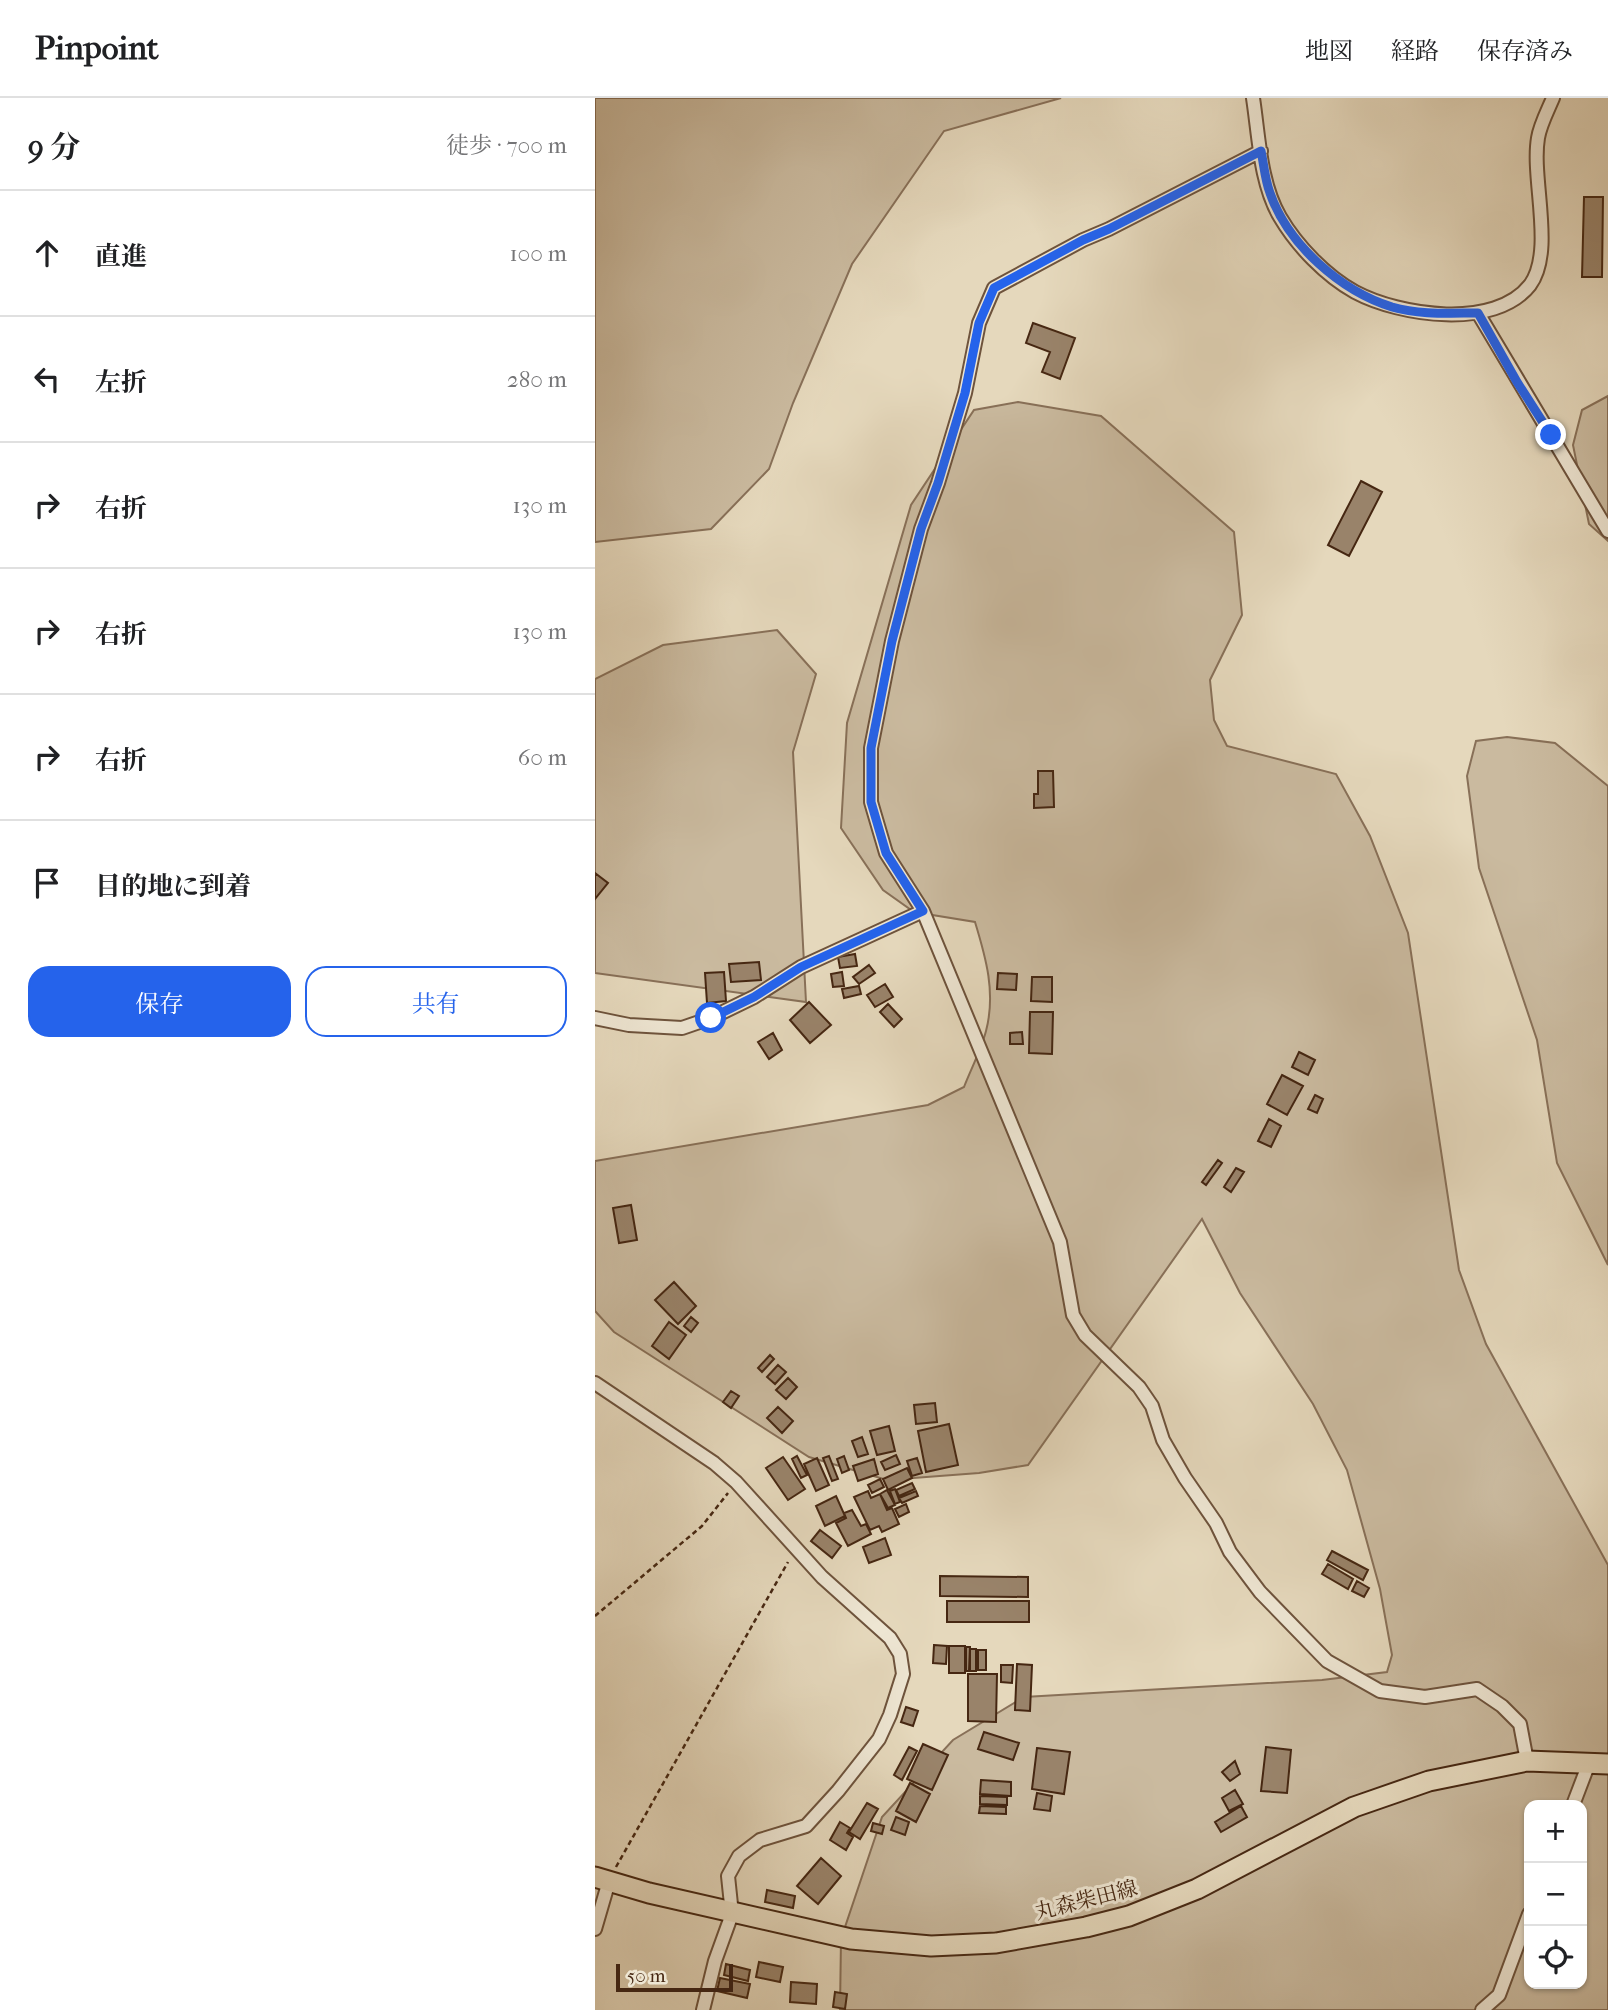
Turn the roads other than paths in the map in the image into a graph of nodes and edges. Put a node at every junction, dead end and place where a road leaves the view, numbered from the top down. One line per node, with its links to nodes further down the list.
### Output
1 (1254, 98): 3 (street)
2 (1553, 98): 4 (street)
3 (1261, 151): 4 (street); 6 (street)
4 (1478, 313): 5 (street)
5 (1608, 531)
6 (923, 911): 7 (street); 9 (street)
7 (595, 1018)
8 (595, 1383): 13 (street)
9 (1527, 1761): 10 (main road, 丸森柴田線); 13 (main road, 丸森柴田線)
10 (1598, 1764): 11 (street)
11 (1576, 1800)
12 (602, 1879): 13 (main road, 丸森柴田線); 15 (street)
13 (733, 1914): 16 (street)
14 (1525, 1926): 17 (street)
15 (595, 1929)
16 (703, 2010)
17 (1482, 2010)

